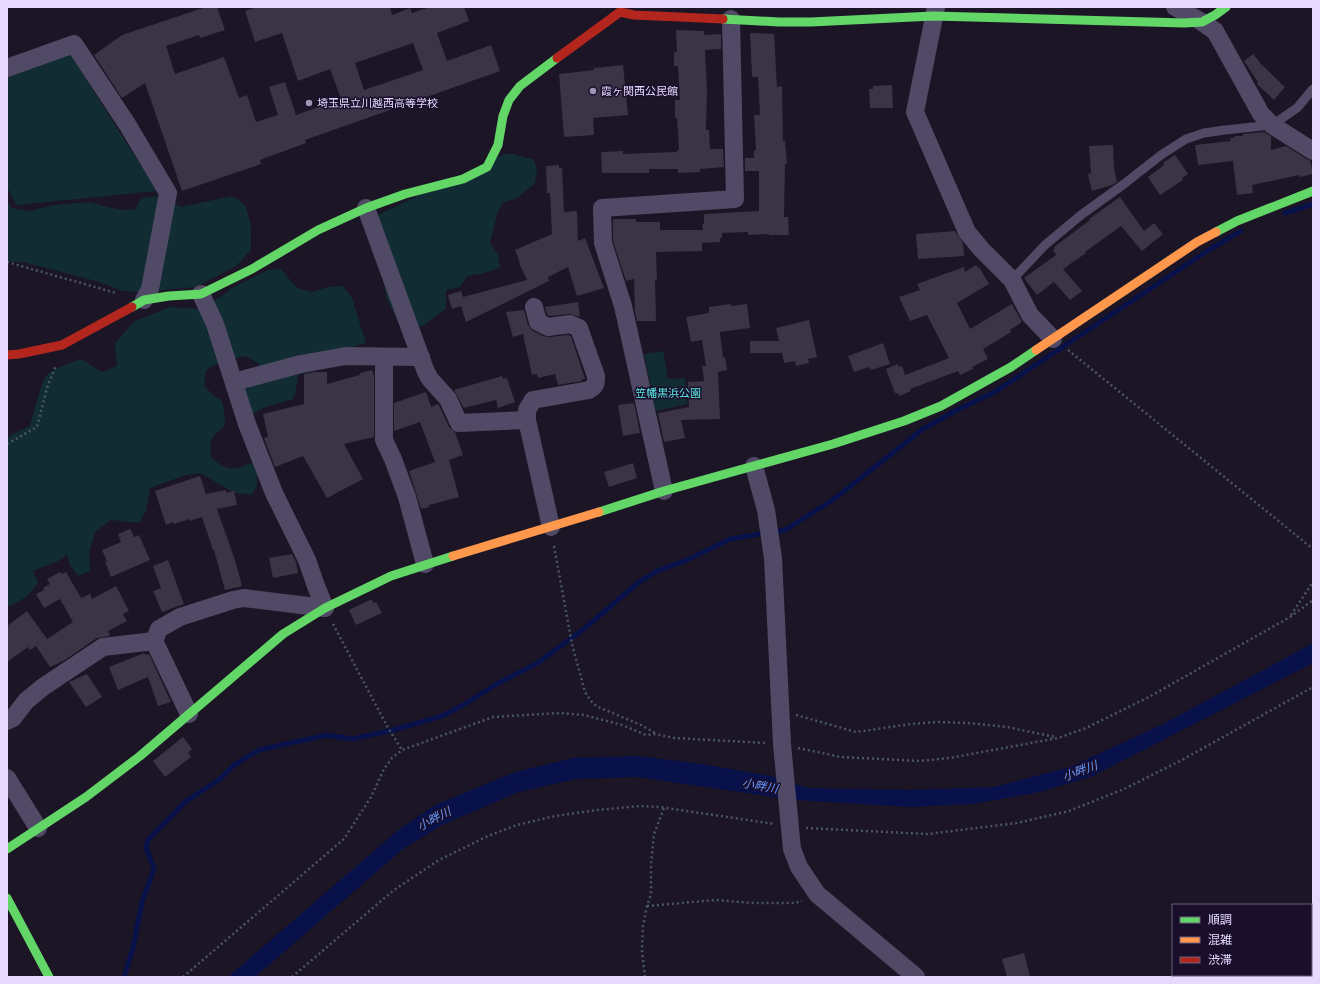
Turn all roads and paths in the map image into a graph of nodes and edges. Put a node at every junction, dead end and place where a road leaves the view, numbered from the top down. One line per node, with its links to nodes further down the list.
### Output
1 (1175, 7): 6 (street)
2 (1226, 7): 6 (street)
3 (624, 9): 5 (street); 12 (street)
4 (935, 12): 5 (street); 6 (street); 14 (street)
5 (731, 19): 27 (street)
6 (1202, 22): 9 (street)
7 (7, 68): 16 (street)
8 (1313, 89): 9 (lane)
9 (1272, 125): 10 (street); 14 (lane)
10 (1313, 151)
11 (1313, 191): 18 (street)
12 (366, 208): 15 (street); 22 (street)
13 (7, 262): 16 (path)
14 (1012, 280): 18 (street)
15 (201, 294): 16 (street); 23 (street)
16 (144, 300): 19 (street)
17 (534, 307): 24 (street)
18 (1053, 338): 26 (street); 29 (path)
19 (62, 345): 20 (street); 25 (path)
20 (7, 355)
21 (384, 357): 22 (street); 23 (street); 30 (street)
22 (421, 357): 24 (street)
23 (234, 382): 33 (street)
24 (527, 420): 28 (street)
25 (7, 444)
26 (754, 466): 27 (street); 36 (street)
27 (664, 491): 28 (street)
28 (551, 527): 30 (street); 39 (path)
29 (1313, 549)
30 (425, 564): 33 (street)
31 (1313, 582): 34 (path)
32 (1313, 600): 34 (path)
33 (325, 608): 35 (street); 37 (street); 42 (path)
34 (1290, 617): 40 (path)
35 (154, 641): 37 (street); 38 (street)
36 (780, 711): 40 (path); 41 (street)
37 (189, 714): 45 (street)
38 (7, 721)
39 (656, 734): 41 (path); 42 (path)
40 (1058, 738): 41 (path)
41 (782, 744): 47 (street)
42 (402, 750): 51 (path)
43 (7, 778): 45 (street)
44 (664, 808): 49 (path)
45 (38, 828): 46 (street)
46 (7, 849)
47 (817, 894): 49 (path); 53 (street)
48 (7, 898): 50 (street)
49 (647, 906): 52 (path)
50 (49, 977)
51 (183, 977)
52 (645, 977)
53 (916, 977)

